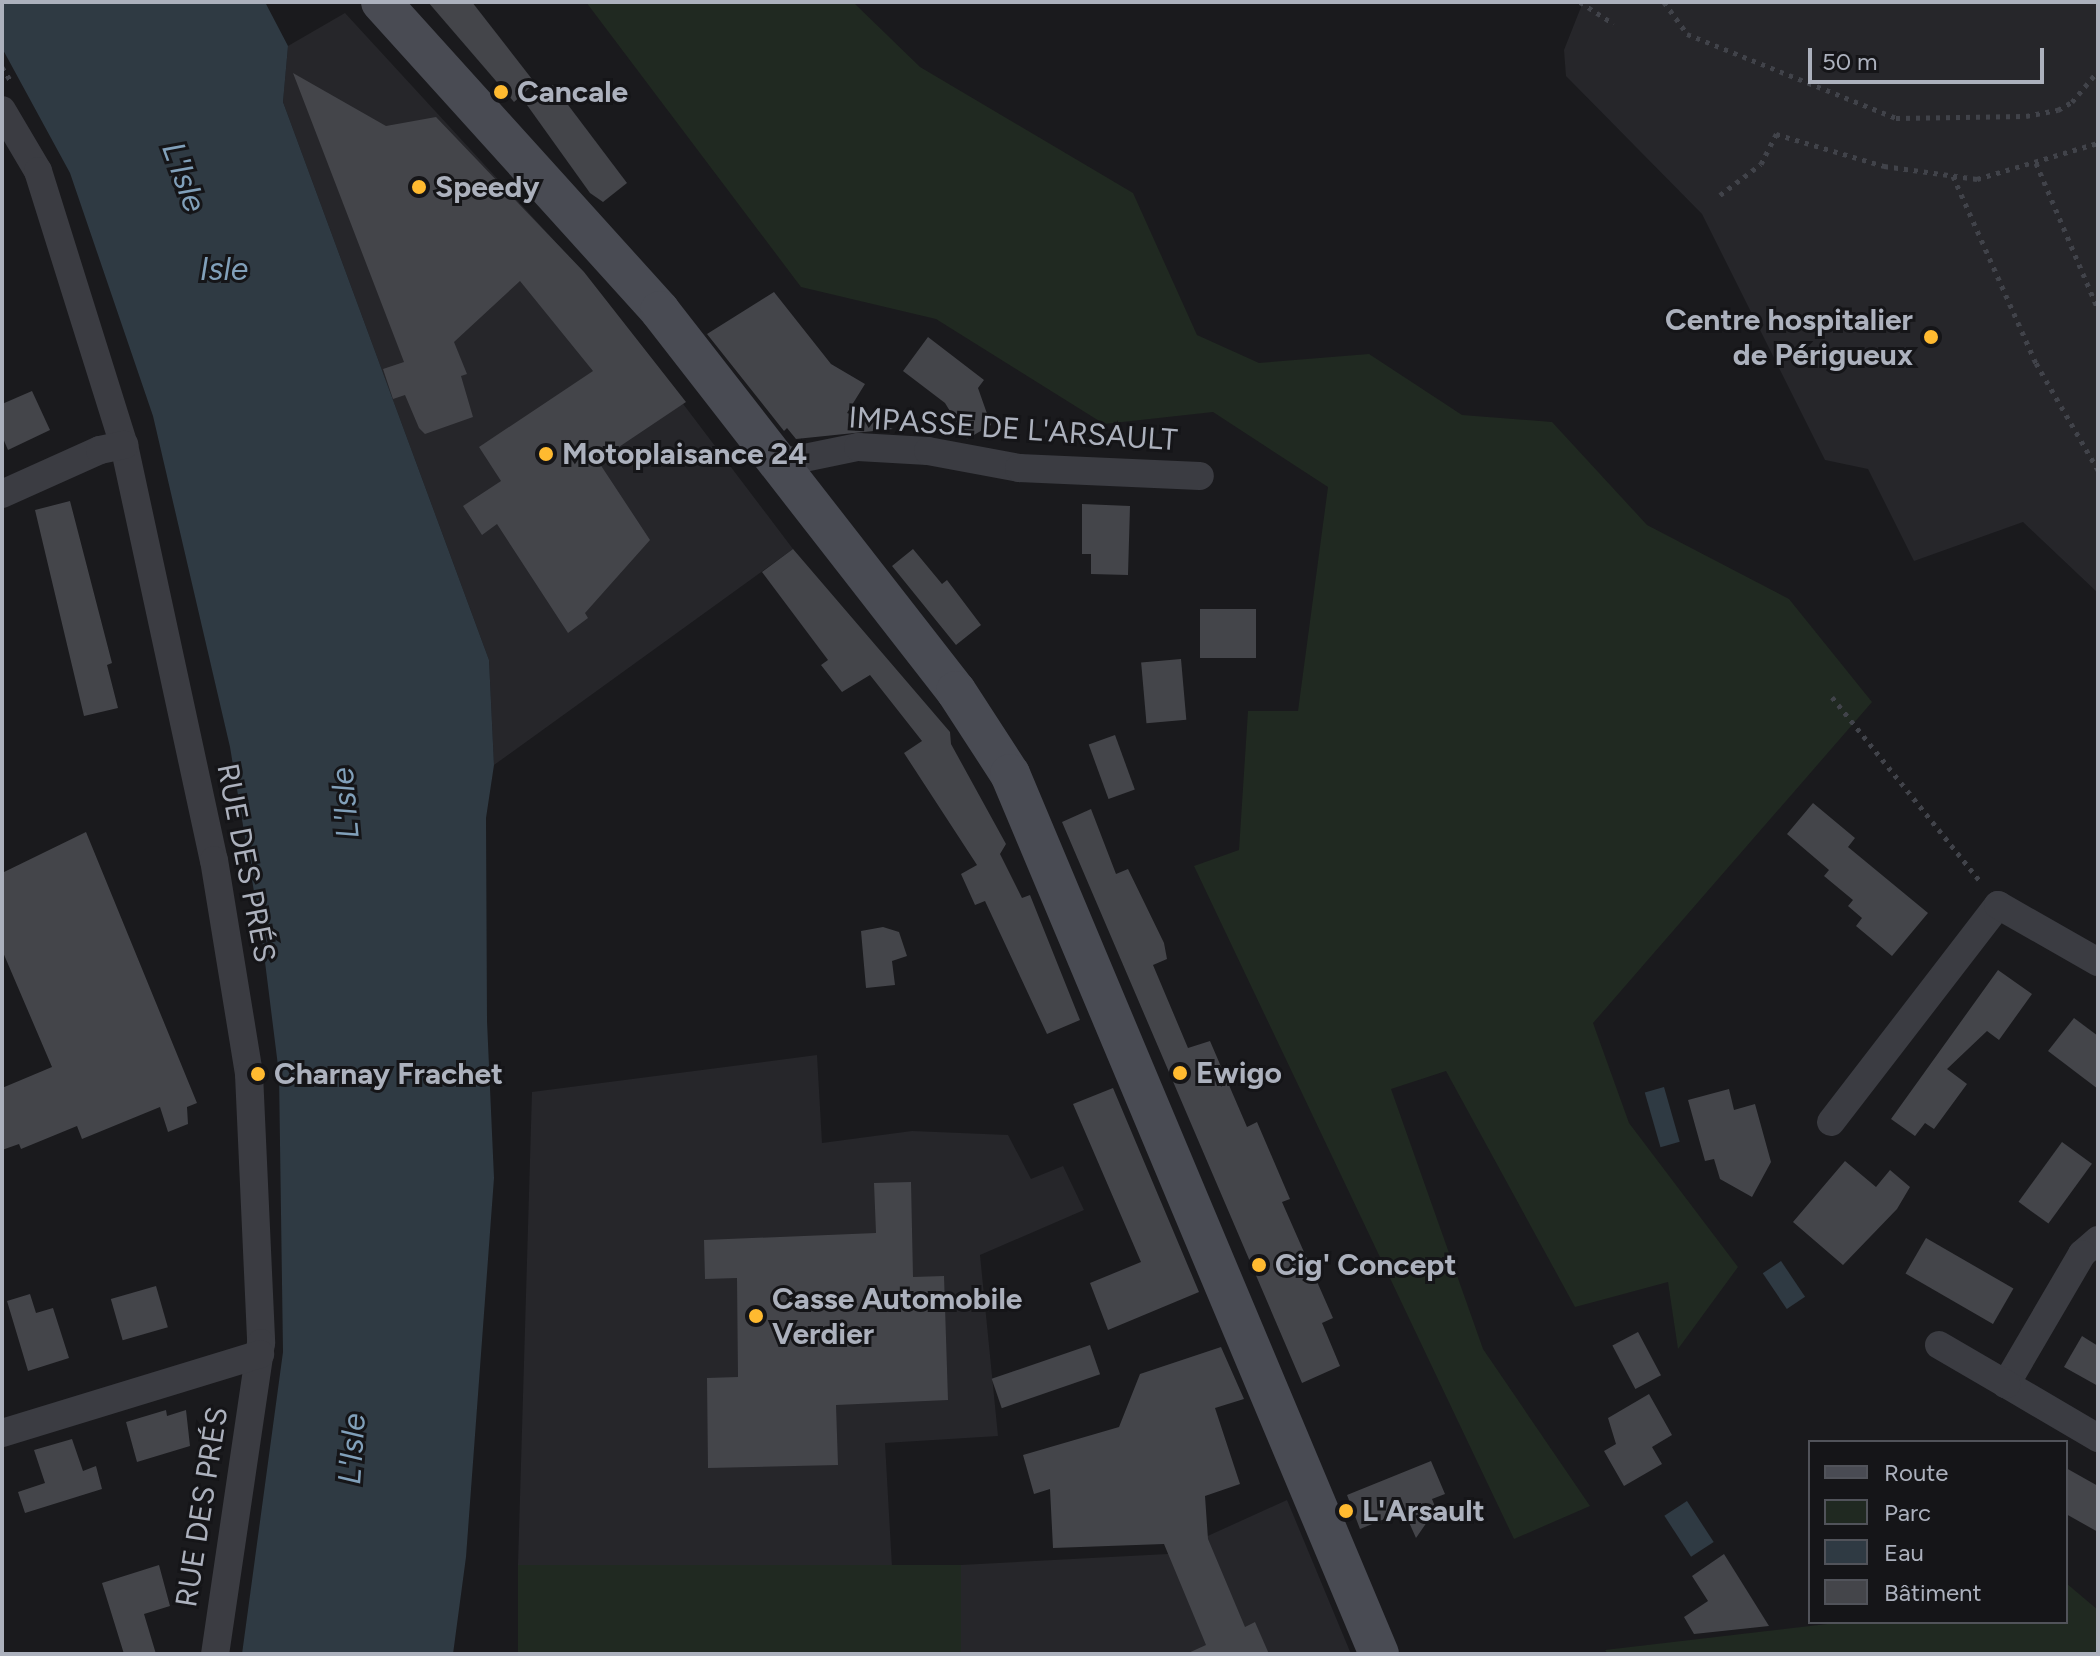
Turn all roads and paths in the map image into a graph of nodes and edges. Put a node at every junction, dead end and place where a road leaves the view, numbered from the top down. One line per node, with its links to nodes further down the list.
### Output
1 (381, 2): 13 (main road)
2 (1580, 2): 4 (path)
3 (1664, 2): 5 (path)
4 (1614, 24)
5 (2098, 71)
6 (2, 110): 12 (street, RUE DES PRÉS)
7 (2098, 143): 8 (path)
8 (2036, 163): 9 (path); 11 (path)
9 (1953, 176): 10 (path); 14 (path)
10 (1720, 195)
11 (2098, 309)
12 (124, 445): 16 (street); 23 (street, RUE DES PRÉS)
13 (775, 464): 15 (street, IMPASSE DE L'ARSAULT); 28 (main road)
14 (2098, 470)
15 (1200, 476)
16 (2, 494)
17 (1832, 697): 18 (path)
18 (1998, 905): 19 (street); 20 (street)
19 (2098, 962)
20 (1831, 1122)
21 (2098, 1240): 24 (street)
22 (1939, 1345): 24 (street)
23 (260, 1354): 25 (street); 27 (street, RUE DES PRÉS)
24 (2006, 1384): 26 (street)
25 (2, 1433)
26 (2098, 1438)
27 (215, 1654)
28 (1379, 1654)

